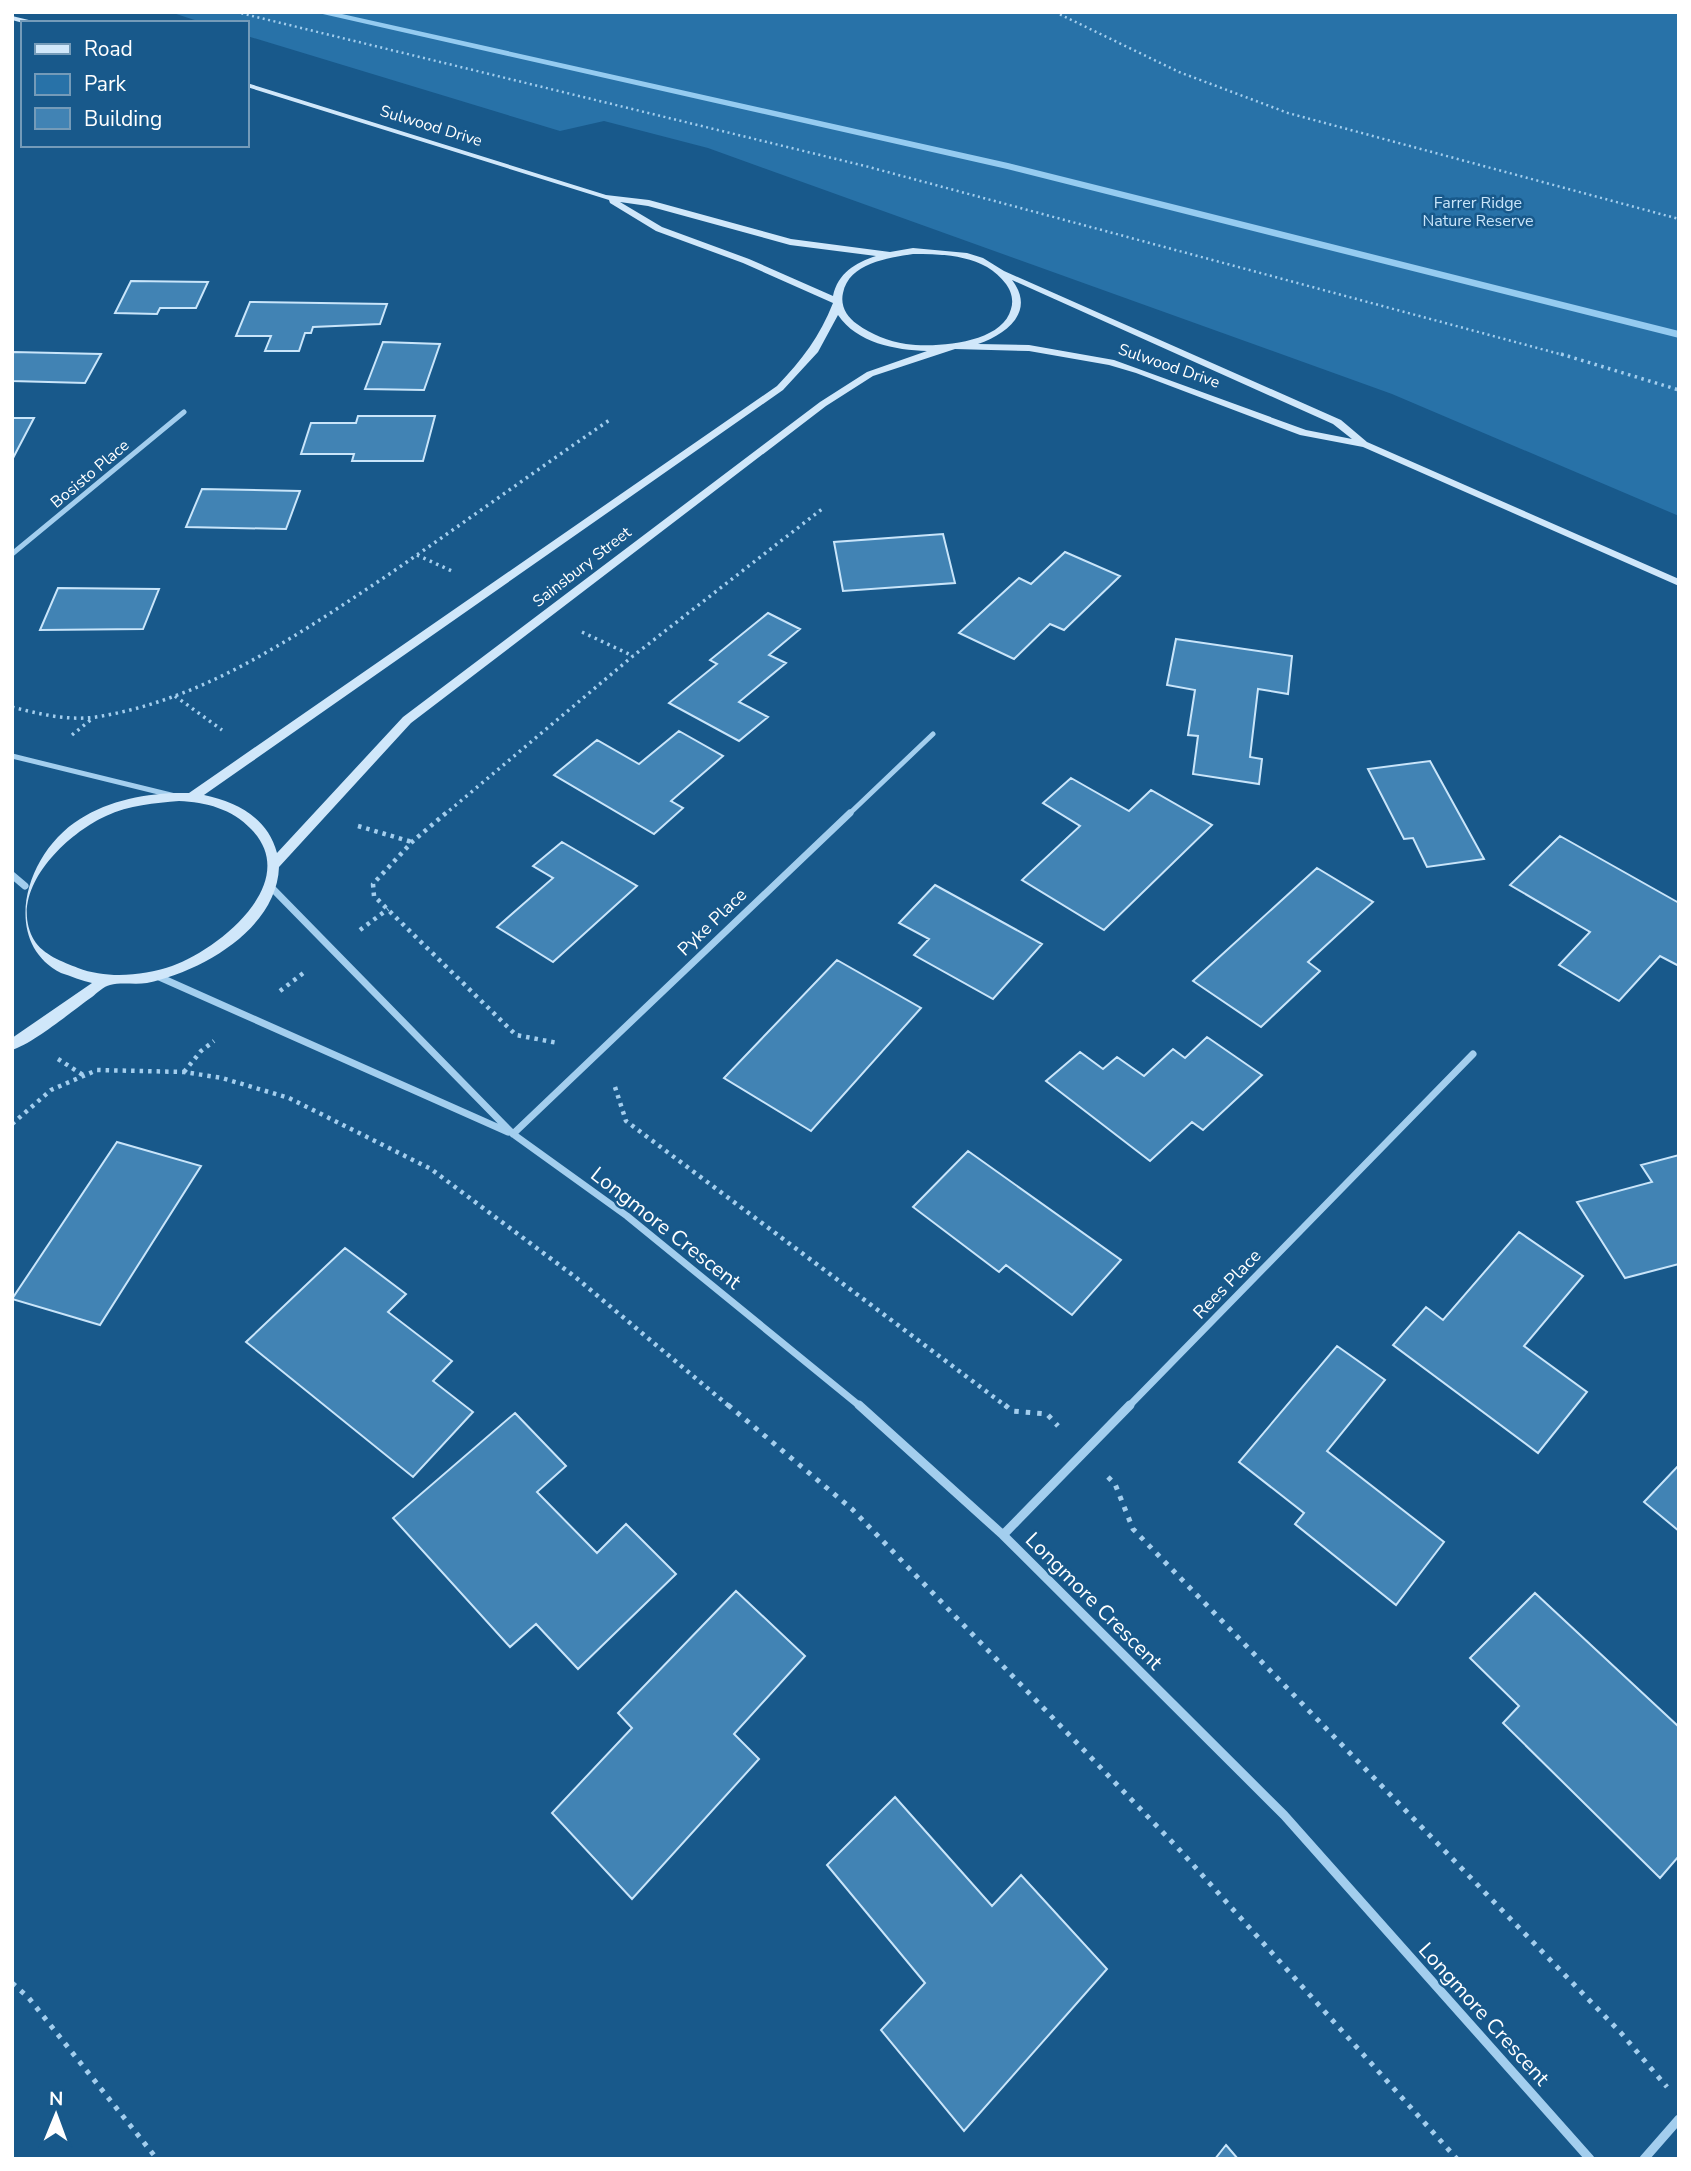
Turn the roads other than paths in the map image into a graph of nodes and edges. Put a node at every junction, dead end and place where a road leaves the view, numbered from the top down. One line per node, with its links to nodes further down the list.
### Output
1 (248, 85): 2 (main road, Sulwood Drive)
2 (606, 197): 3 (main road, Sulwood Drive); 5 (main road, Sulwood Drive)
3 (890, 255): 4 (main road, Sulwood Drive); 5 (main road, Sainsbury Street)
4 (996, 269): 6 (main road, Sainsbury Street); 8 (main road, Sulwood Drive)
5 (837, 302): 6 (main road, Sulwood Drive); 13 (main road, Sainsbury Street)
6 (951, 347): 8 (main road, Sulwood Drive); 14 (main road, Sainsbury Street)
7 (184, 412): 9 (street, Bosisto Place)
8 (1366, 445): 10 (main road, Sulwood Drive)
9 (12, 554)
10 (1679, 583)
11 (933, 734): 23 (street, Pyke Place)
12 (12, 756): 13 (street)
13 (185, 797): 14 (main road); 17 (main road)
14 (274, 864): 16 (main road)
15 (12, 875): 17 (street)
16 (271, 887): 19 (main road); 23 (street, Longmore Crescent)
17 (24, 888): 18 (main road); 20 (main road)
18 (12, 901)
19 (156, 975): 20 (main road); 23 (street, Longmore Crescent)
20 (106, 980): 21 (main road)
21 (12, 1045)
22 (1473, 1054): 24 (street, Rees Place)
23 (513, 1134): 24 (street, Longmore Crescent)
24 (1003, 1535): 26 (street, Longmore Crescent)
25 (1679, 2119): 27 (street)
26 (1590, 2159)
27 (1644, 2159)

